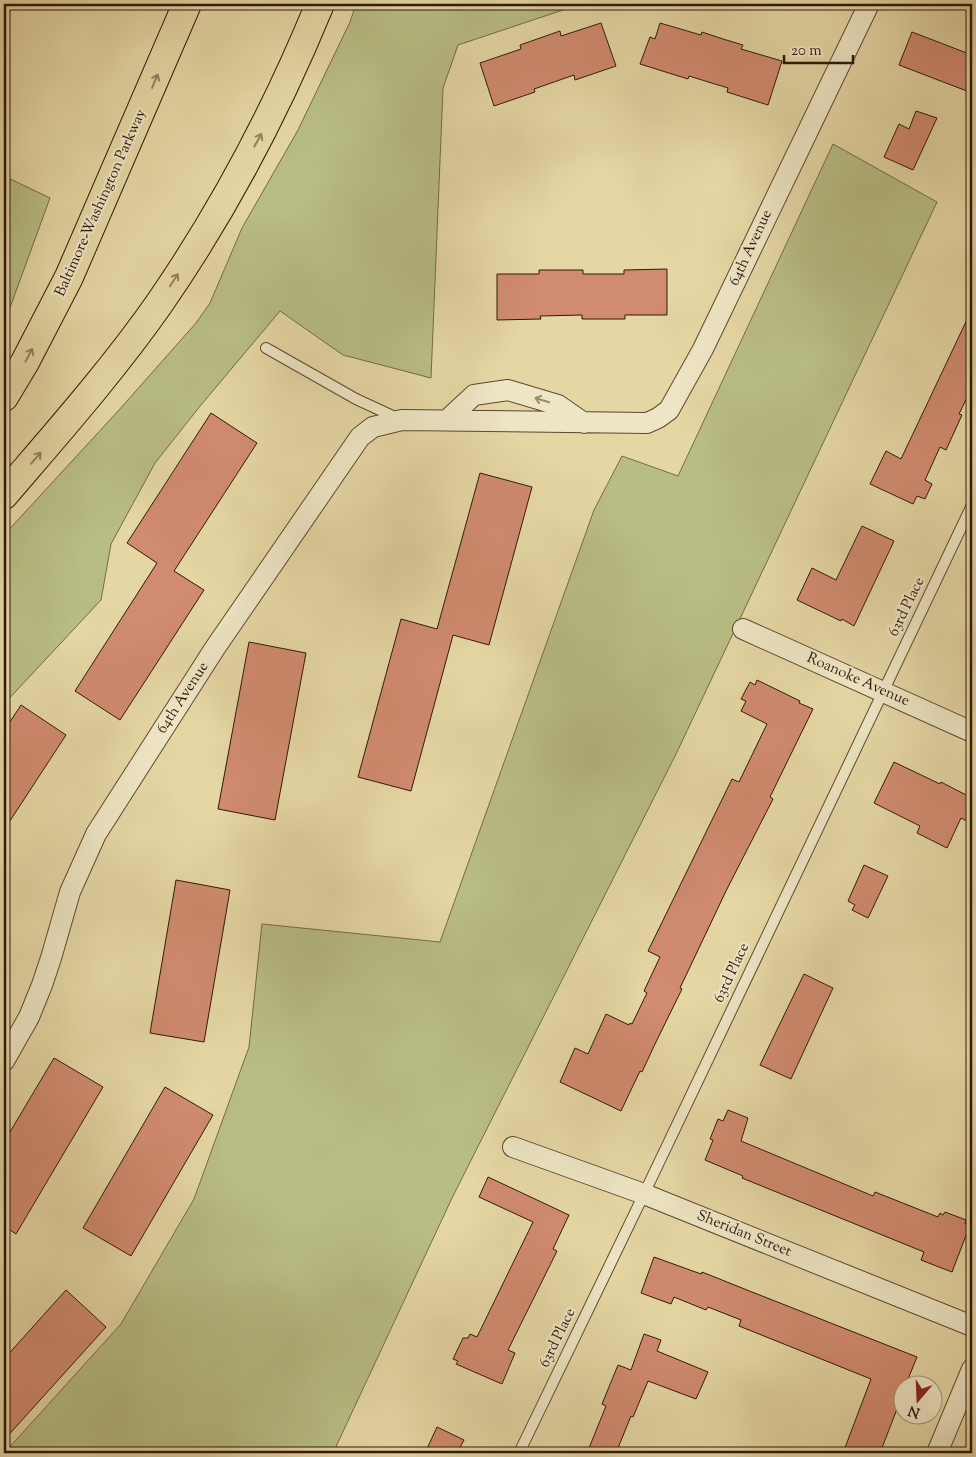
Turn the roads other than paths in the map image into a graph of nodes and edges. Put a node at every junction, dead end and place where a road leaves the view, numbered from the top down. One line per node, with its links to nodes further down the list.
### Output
1 (187, 4): 5 (highway, Baltimore-Washington Parkway, one-way to 1)
2 (320, 4): 9 (highway, one-way to 2)
3 (869, 4): 8 (street, 64th Avenue)
4 (266, 348): 6 (lane)
5 (4, 397)
6 (402, 420): 7 (street, 64th Avenue); 14 (street, 64th Avenue)
7 (446, 420): 8 (street, 64th Avenue); 8 (street, one-way to 7)
8 (584, 423)
9 (4, 495)
10 (972, 505): 12 (lane, 63rd Place)
11 (743, 629): 12 (street, Roanoke Avenue)
12 (883, 691): 13 (street, Roanoke Avenue); 16 (lane, 63rd Place)
13 (972, 732)
14 (4, 1060)
15 (513, 1147): 16 (street, Sheridan Street)
16 (644, 1194): 17 (street, Sheridan Street); 19 (lane, 63rd Place)
17 (972, 1326)
18 (972, 1369): 20 (street)
19 (519, 1453)
20 (938, 1453)

